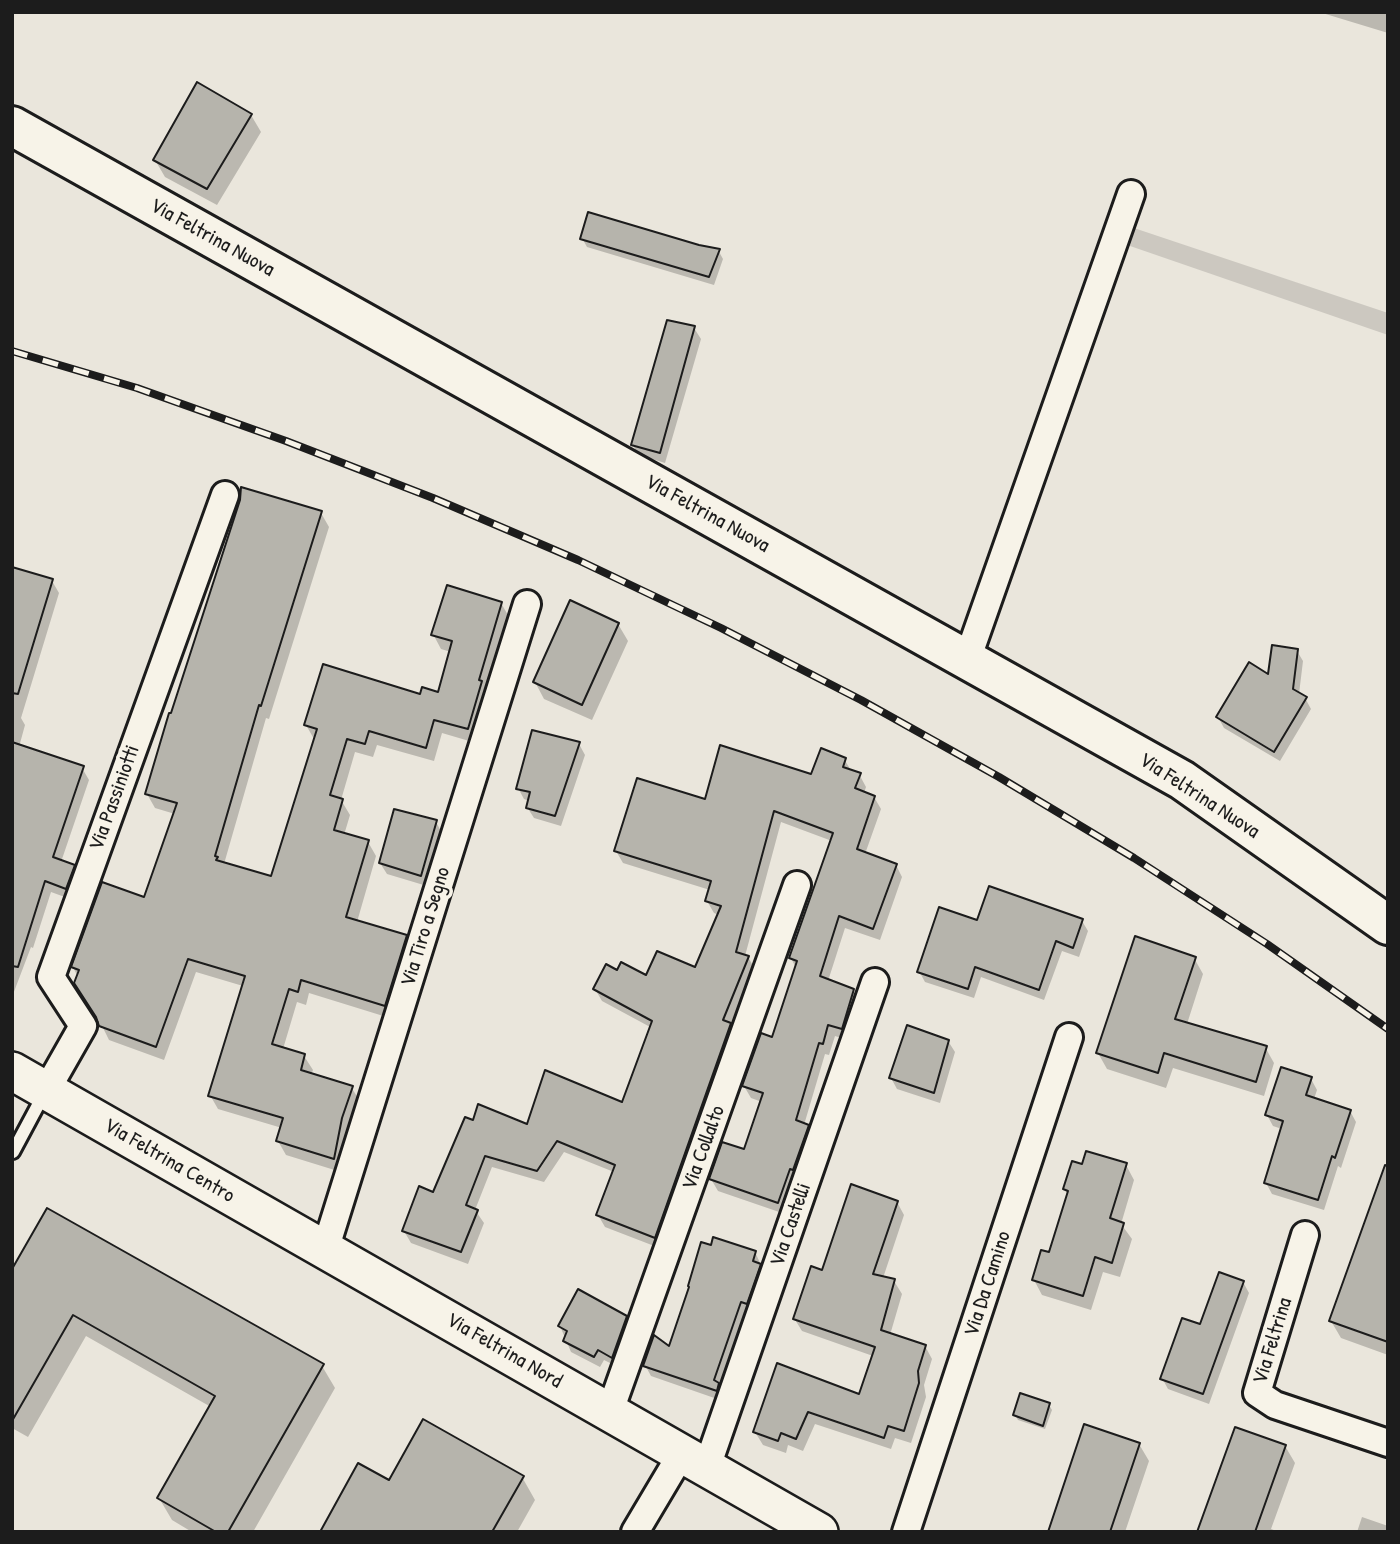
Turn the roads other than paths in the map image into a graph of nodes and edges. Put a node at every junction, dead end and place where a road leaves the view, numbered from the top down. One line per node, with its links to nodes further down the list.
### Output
1 (12, 126): 5 (main road, Via Feltrina Nuova)
2 (1131, 194): 5 (street)
3 (225, 495): 11 (street, Via Passiniotti)
4 (527, 604): 14 (street, Via Tiro a Segno)
5 (967, 660): 7 (main road, Via Feltrina Nuova)
6 (797, 885): 15 (street, Via Collalto)
7 (1388, 925)
8 (875, 982): 17 (street, Via Castelli)
9 (1069, 1037): 20 (street, Via Da Camino)
10 (12, 1071): 11 (main road, Via Feltrina Centro)
11 (46, 1091): 12 (lane); 14 (main road, Via Feltrina Centro)
12 (12, 1152)
13 (1305, 1235): 16 (street, Via Feltrina)
14 (326, 1250): 15 (main road, Via Feltrina Nord)
15 (610, 1412): 17 (main road, Via Feltrina Nord)
16 (1388, 1443)
17 (694, 1460): 18 (street); 19 (main road, Via Feltrina Nord)
18 (635, 1532)
19 (819, 1532)
20 (906, 1532)

